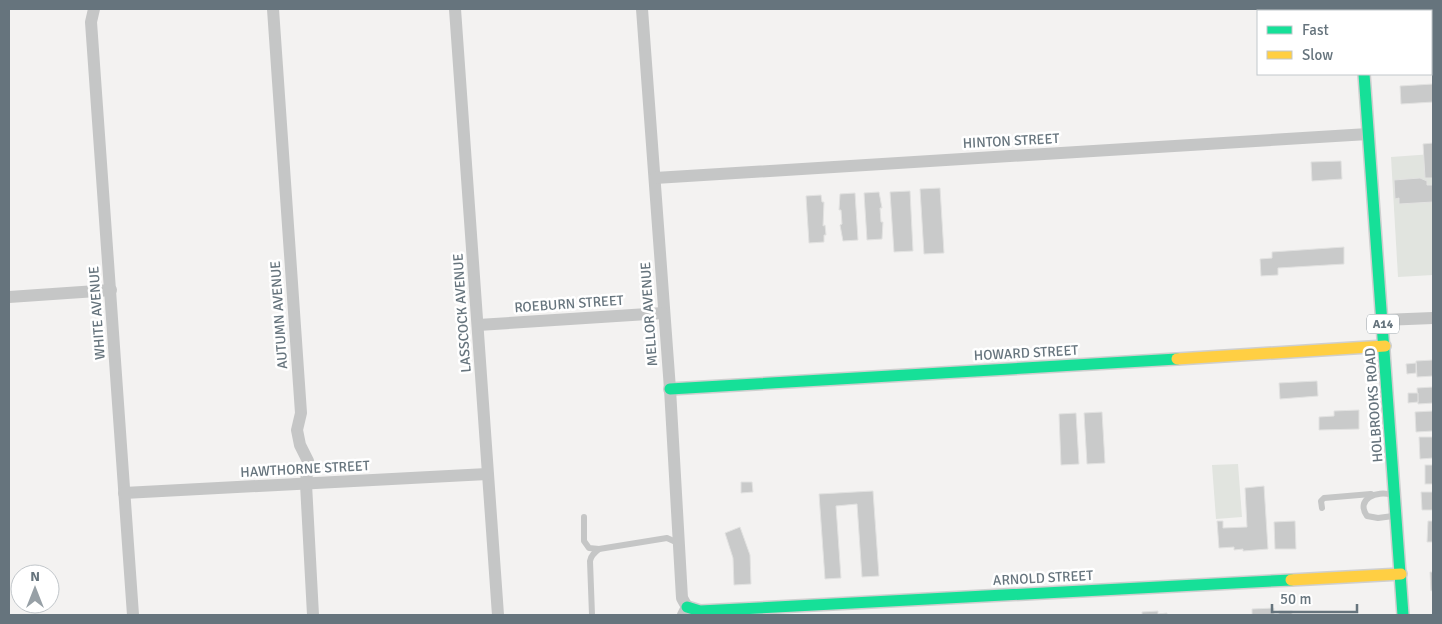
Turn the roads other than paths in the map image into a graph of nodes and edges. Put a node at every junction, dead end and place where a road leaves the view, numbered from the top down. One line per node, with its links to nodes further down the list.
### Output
1 (94, 9): 8 (street, WHITE AVENUE)
2 (273, 9): 17 (street, AUTUMN AVENUE)
3 (455, 9): 13 (street, LASSCOCK AVENUE)
4 (642, 9): 7 (street, MELLOR AVENUE)
5 (1364, 75): 6 (street, HOLBROOKS ROAD / A14)
6 (1368, 134): 7 (street, HINTON STREET); 12 (street, HOLBROOKS ROAD / A14)
7 (655, 178): 10 (street, MELLOR AVENUE)
8 (111, 290): 9 (street); 18 (street, WHITE AVENUE)
9 (9, 297)
10 (663, 313): 13 (street, ROEBURN STREET); 15 (street, MELLOR AVENUE)
11 (1433, 318): 12 (street)
12 (1383, 320): 14 (street, HOLBROOKS ROAD / A14)
13 (478, 325): 16 (street, LASSCOCK AVENUE)
14 (1385, 346): 15 (street, HOWARD STREET); 20 (street, HOLBROOKS ROAD / A14)
15 (670, 389): 24 (street, MELLOR AVENUE)
16 (487, 474): 17 (street, HAWTHORNE STREET); 30 (street, LASSCOCK AVENUE)
17 (306, 484): 18 (street, HAWTHORNE STREET); 29 (street, AUTUMN AVENUE)
18 (124, 493): 28 (street, WHITE AVENUE)
19 (1372, 494): 20 (lane); 21 (lane); 22 (lane)
20 (1395, 496): 22 (street, HOLBROOKS ROAD / A14)
21 (1322, 508)
22 (1397, 516): 26 (street, HOLBROOKS ROAD / A14)
23 (584, 517): 25 (lane)
24 (679, 544): 25 (lane); 27 (street, MELLOR AVENUE)
25 (599, 549): 31 (lane)
26 (1401, 574): 27 (street, ARNOLD STREET); 32 (street, HOLBROOKS ROAD / A14)
27 (685, 611)
28 (133, 615)
29 (313, 615)
30 (498, 615)
31 (592, 615)
32 (1403, 615)

